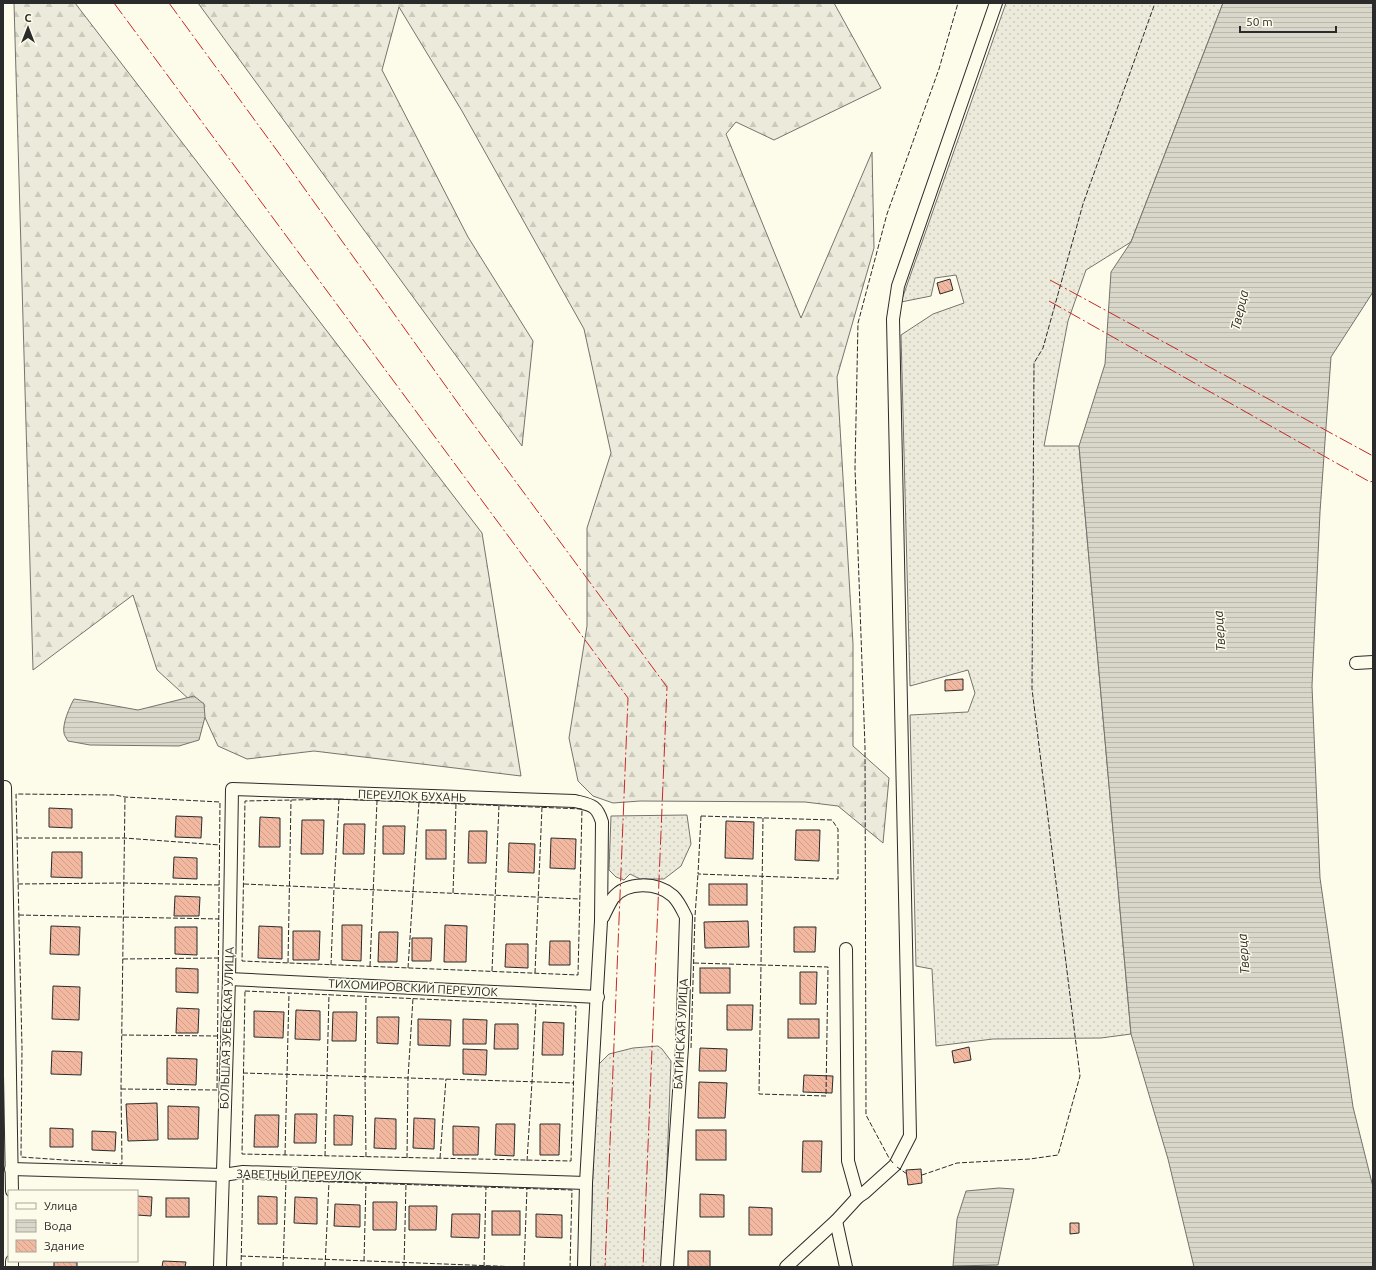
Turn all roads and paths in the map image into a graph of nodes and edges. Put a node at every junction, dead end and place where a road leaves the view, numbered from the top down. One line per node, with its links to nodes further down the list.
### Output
1 (996, 3): 15 (street)
2 (1373, 662): 3 (street)
3 (1356, 663)
4 (5, 786): 11 (street)
5 (232, 789): 6 (street, ПЕРЕУЛОК БУХАНЬ); 9 (street, БОЛЬШАЯ ЗУЕВСКАЯ УЛИЦА)
6 (592, 805): 7 (street, БАТИНСКАЯ УЛИЦА)
7 (601, 921): 10 (street, БАТИНСКАЯ УЛИЦА); 19 (street, БАТИНСКАЯ УЛИЦА)
8 (846, 949): 15 (street)
9 (229, 979): 10 (street, ТИХОМИРОВСКИЙ ПЕРЕУЛОК); 12 (street, БОЛЬШАЯ ЗУЕВСКАЯ УЛИЦА)
10 (598, 997): 13 (street, БАТИНСКАЯ УЛИЦА)
11 (11, 1170): 12 (street, ЗАВЕТНЫЙ ПЕРЕУЛОК); 14 (street)
12 (223, 1175): 13 (street, ЗАВЕТНЫЙ ПЕРЕУЛОК); 17 (street, БОЛЬШАЯ ЗУЕВСКАЯ УЛИЦА)
13 (586, 1183): 18 (street, БАТИНСКАЯ УЛИЦА)
14 (12, 1190)
15 (858, 1197): 16 (street)
16 (836, 1221): 20 (street); 21 (street)
17 (220, 1267)
18 (584, 1267)
19 (667, 1267)
20 (786, 1267)
21 (846, 1267)

